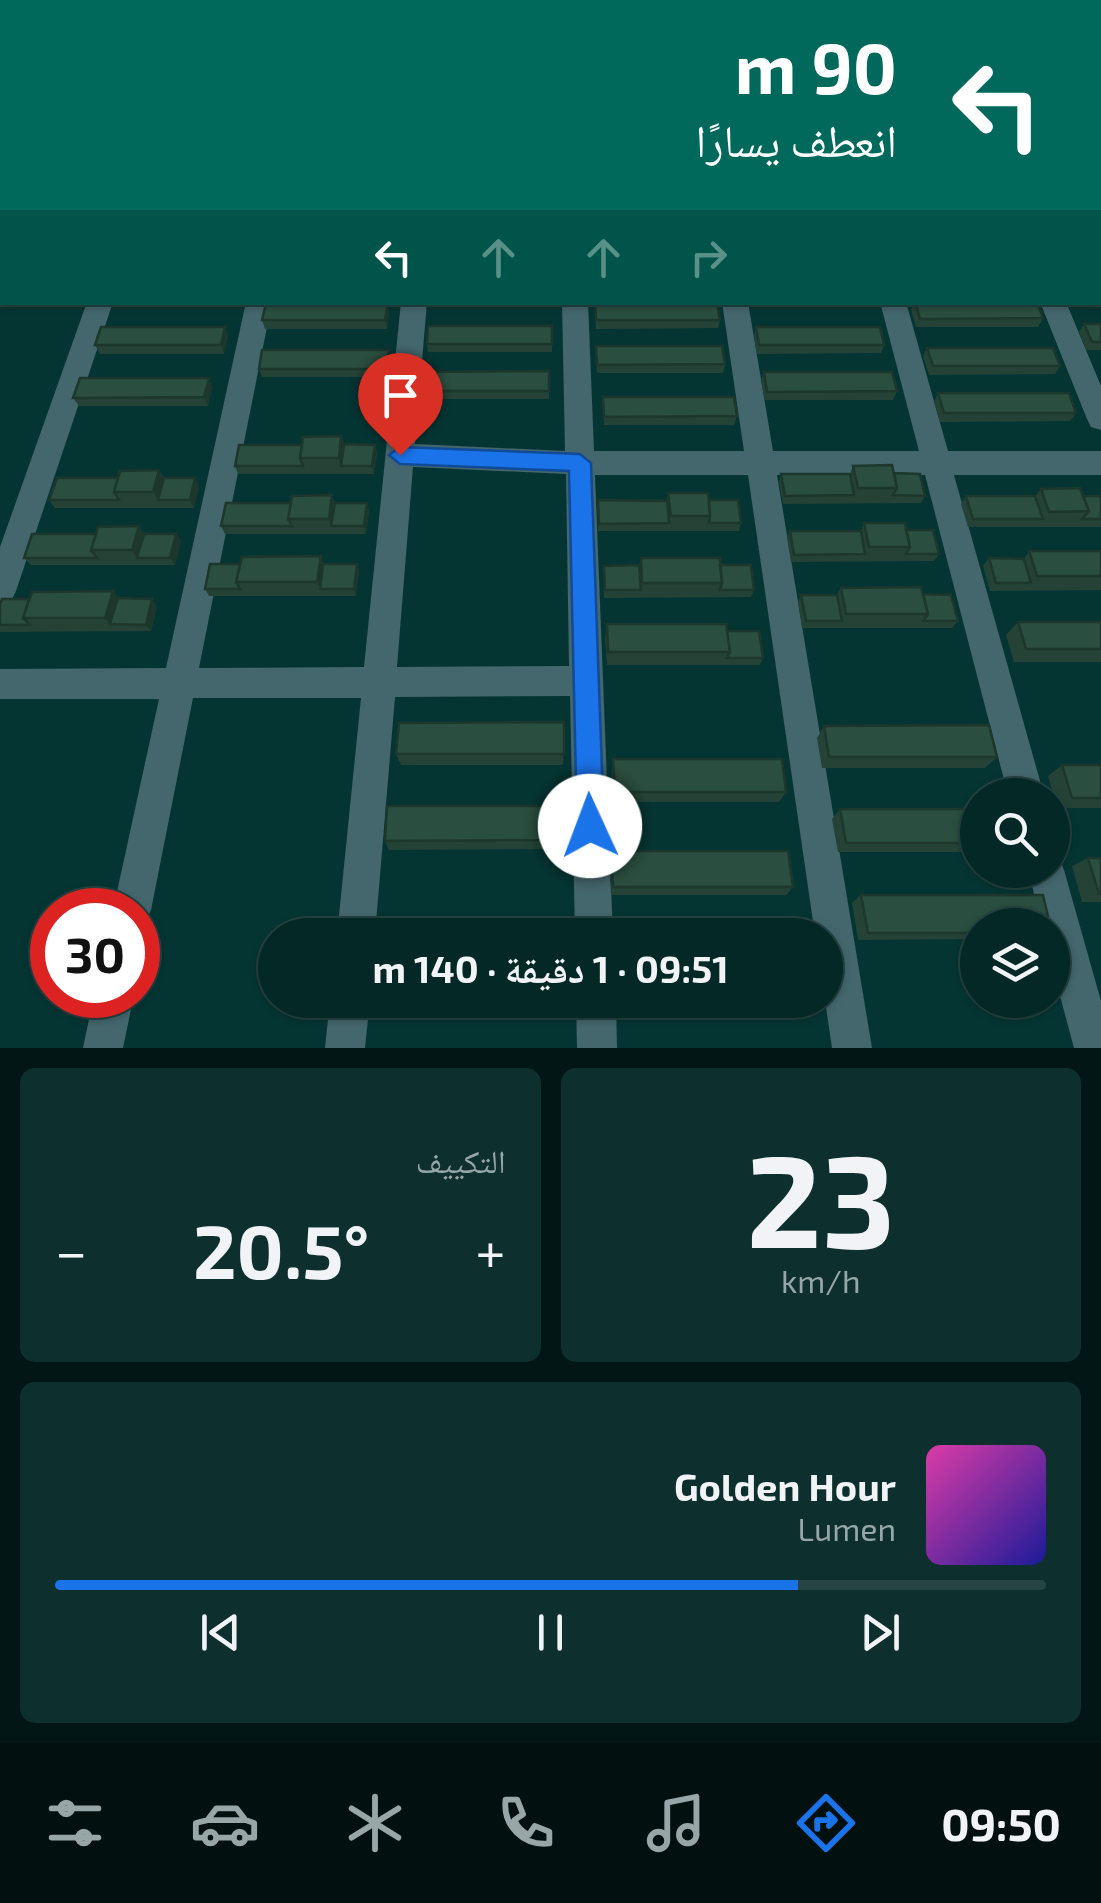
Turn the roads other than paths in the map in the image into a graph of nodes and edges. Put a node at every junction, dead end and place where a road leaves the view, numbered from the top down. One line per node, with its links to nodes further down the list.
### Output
1 (99, 305): 14 (street)
2 (258, 305): 17 (street)
3 (414, 305): 9 (street)
4 (575, 305): 11 (street)
5 (734, 305): 12 (street)
6 (895, 305): 13 (street)
7 (1054, 305): 8 (street)
8 (1101, 419)
9 (400, 455): 11 (street); 15 (street)
10 (1101, 462): 13 (street)
11 (580, 463): 12 (street); 16 (street)
12 (760, 463): 13 (street); 30 (street)
13 (937, 464): 19 (street)
14 (0, 591)
15 (379, 681): 16 (street); 17 (street); 22 (street)
16 (586, 681): 23 (street)
17 (179, 683): 18 (street); 20 (street)
18 (0, 684)
19 (1021, 778)
20 (137, 888)
21 (1051, 888): 31 (street)
22 (358, 918)
23 (593, 918)
24 (110, 1018): 27 (street)
25 (348, 1018): 28 (street)
26 (596, 1018): 29 (street)
27 (104, 1048)
28 (345, 1048)
29 (597, 1048)
30 (852, 1048)
31 (1094, 1048)

